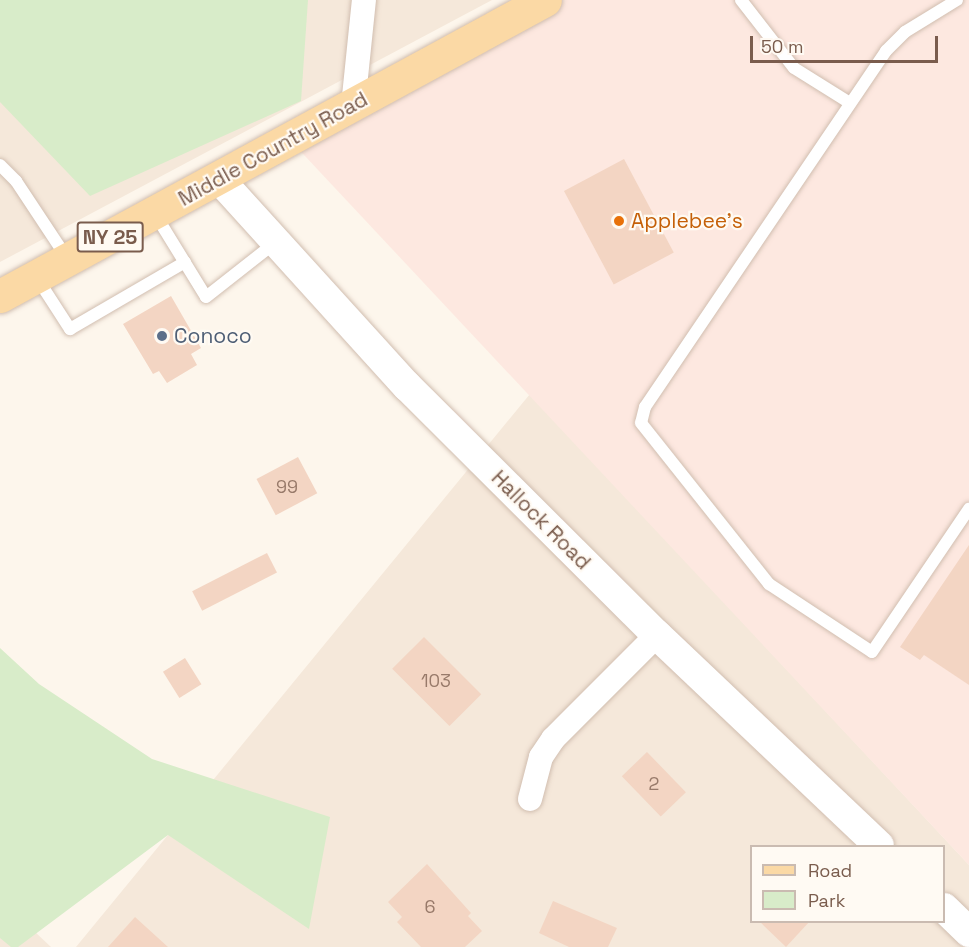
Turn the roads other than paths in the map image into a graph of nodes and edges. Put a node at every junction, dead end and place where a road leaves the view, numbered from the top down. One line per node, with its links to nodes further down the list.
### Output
1 (364, 0): 6 (street)
2 (545, 0): 6 (main road, Middle Country Road / NY 25)
3 (741, 0): 5 (lane)
4 (957, 0): 5 (lane)
5 (850, 103): 15 (lane)
6 (353, 106): 8 (main road, Middle Country Road / NY 25)
7 (0, 165): 11 (lane)
8 (219, 179): 9 (main road, Middle Country Road / NY 25); 10 (street, Hallock Road)
9 (155, 213): 11 (main road, Middle Country Road / NY 25); 12 (lane)
10 (276, 242): 12 (lane); 16 (street, Hallock Road)
11 (68, 259): 13 (main road, Middle Country Road / NY 25)
12 (184, 262): 13 (lane)
13 (37, 276): 14 (main road, Middle Country Road / NY 25)
14 (0, 296)
15 (969, 509)
16 (657, 635): 17 (street); 18 (street, Hallock Road)
17 (530, 799)
18 (878, 845)
19 (945, 909): 20 (street)
20 (969, 932)

